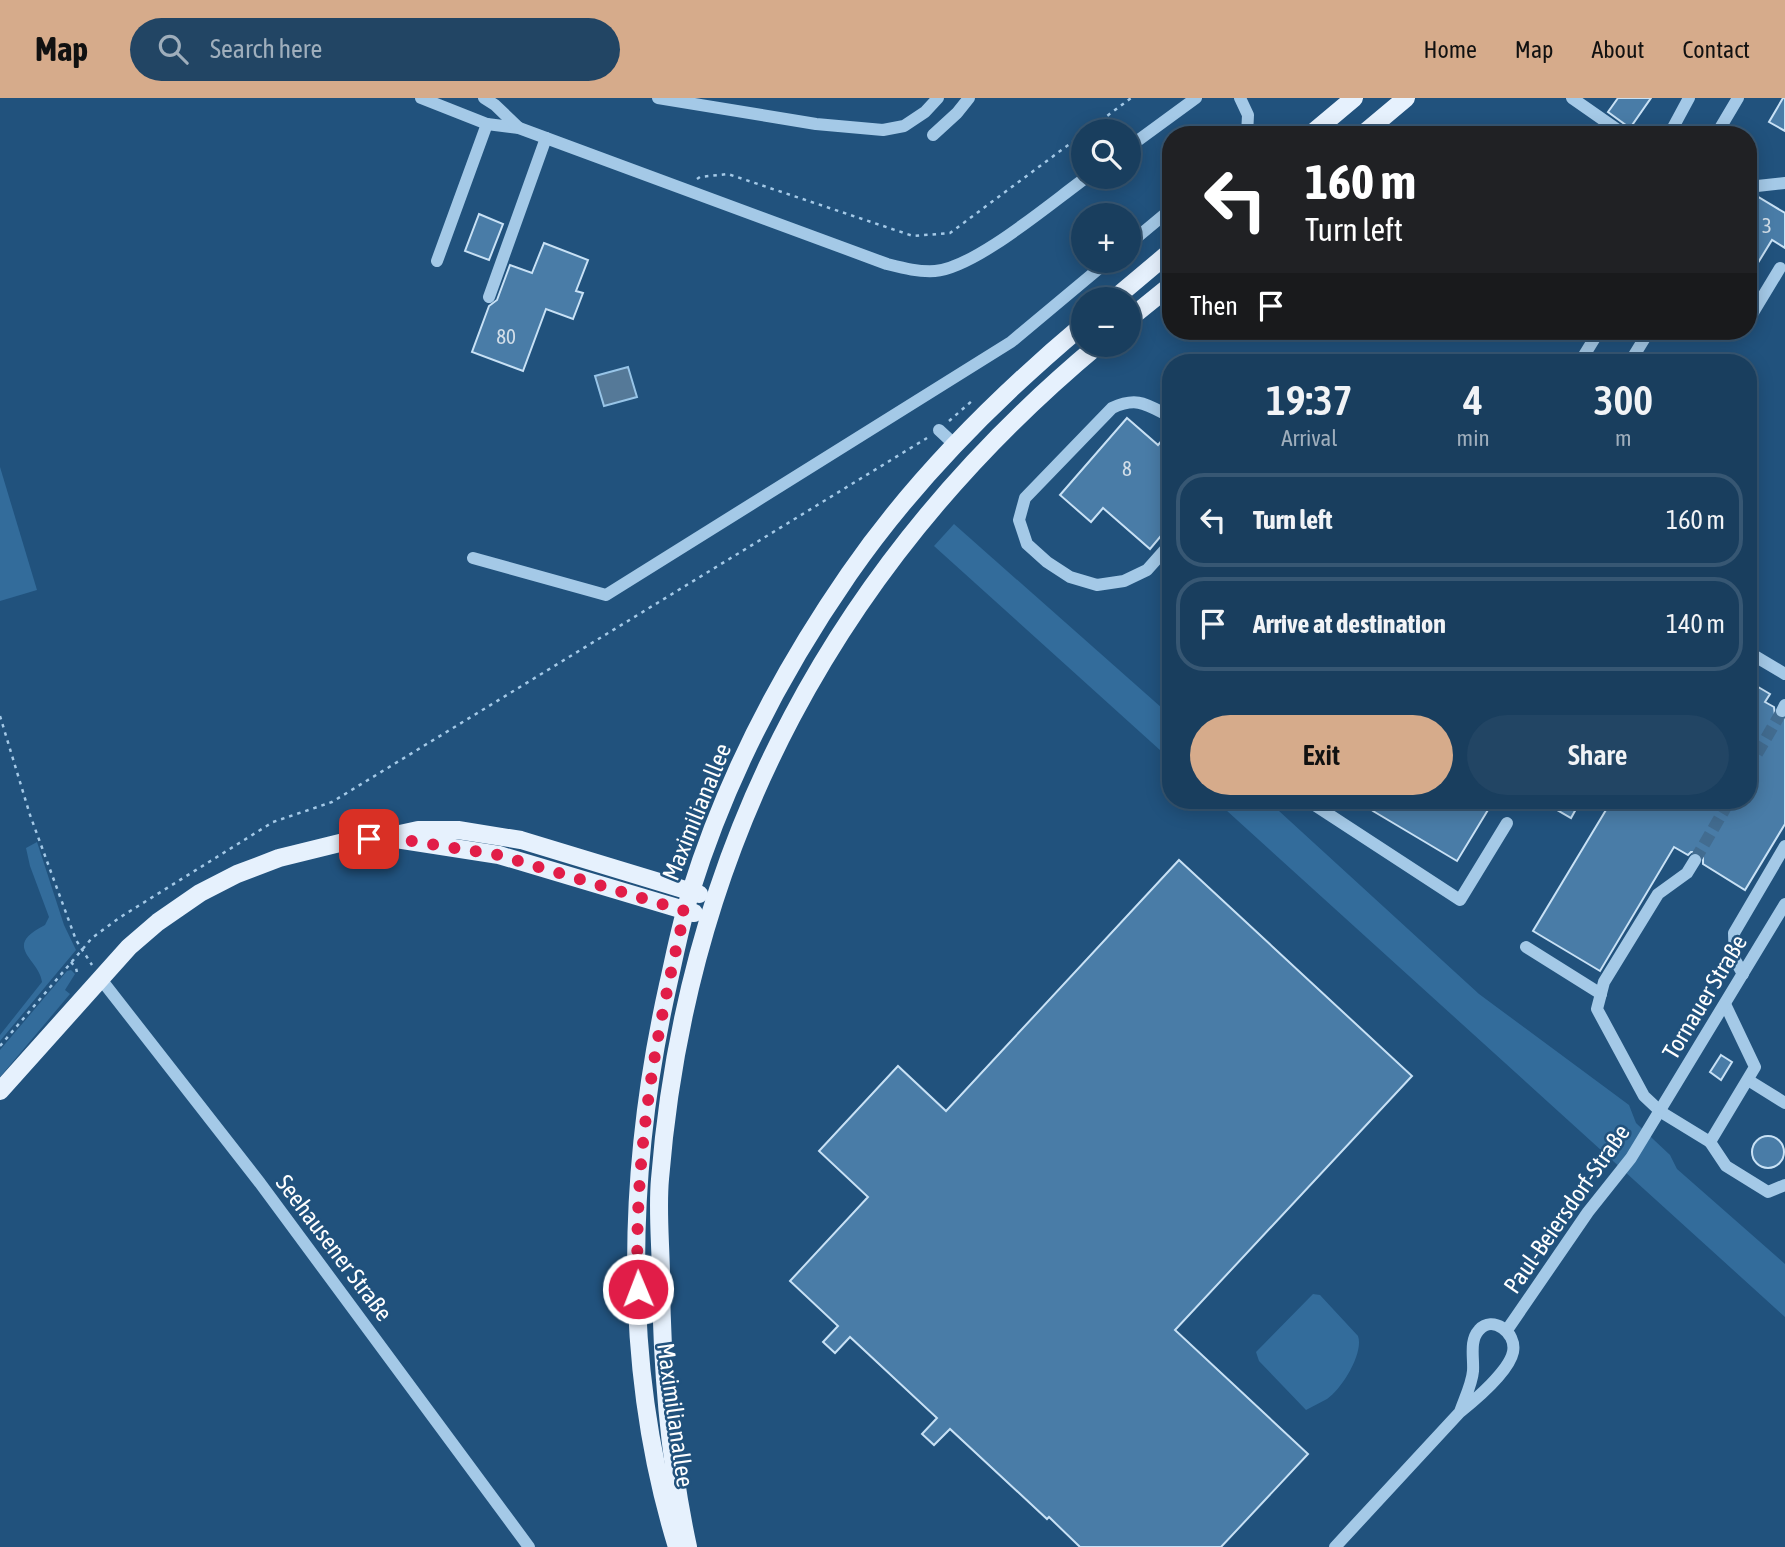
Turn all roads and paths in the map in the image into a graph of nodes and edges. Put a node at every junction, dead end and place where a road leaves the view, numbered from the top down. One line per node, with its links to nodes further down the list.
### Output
1 (421, 98): 16 (street)
2 (484, 98): 14 (street)
3 (658, 98): 4 (street)
4 (938, 98)
5 (969, 98): 24 (street)
6 (1131, 98): 15 (path)
7 (1196, 98): 26 (street)
8 (1240, 98): 17 (street)
9 (1354, 98): 18 (main road)
10 (1406, 98): 19 (main road)
11 (1572, 98): 20 (street)
12 (1690, 98): 21 (street)
13 (1738, 98): 22 (street)
14 (500, 102): 23 (street)
15 (1103, 119)
16 (487, 124): 23 (street); 35 (street)
17 (1247, 126)
18 (1321, 126)
19 (1373, 126)
20 (1612, 126)
21 (1674, 126)
22 (1721, 126)
23 (519, 128): 25 (street)
24 (933, 135)
25 (547, 138): 31 (street); 40 (street)
26 (1141, 138)
27 (1071, 142): 31 (path)
28 (1785, 183): 29 (street)
29 (1757, 186)
30 (1071, 189): 31 (street)
31 (688, 191)
32 (1162, 216): 33 (street)
33 (1141, 234)
34 (1162, 259): 38 (main road)
35 (437, 261)
36 (1780, 268): 41 (street)
37 (1094, 273): 50 (street)
38 (1128, 287)
39 (1162, 292): 42 (main road)
40 (489, 298)
41 (1757, 306)
42 (1141, 309)
43 (1071, 336): 48 (main road, Maximilianallee)
44 (1084, 357): 60 (main road, Maximilianallee)
45 (979, 396): 47 (path)
46 (1162, 412): 49 (street)
47 (939, 430): 48 (street); 65 (path)
48 (955, 445): 59 (main road, Maximilianallee)
49 (1162, 553)
50 (473, 558)
51 (1757, 657): 52 (street)
52 (1785, 674)
53 (0, 716): 65 (path)
54 (1327, 809): 55 (street)
55 (1507, 823)
56 (386, 837): 59 (main road); 62 (main road); 67 (main road)
57 (1785, 846): 66 (street)
58 (1695, 860): 68 (street)
59 (691, 891): 60 (main road); 62 (main road, Maximilianallee)
60 (713, 899): 63 (main road, Maximilianallee)
61 (1785, 904): 66 (street, Tornauer Straße)
62 (685, 911): 63 (main road); 80 (main road, Maximilianallee)
63 (708, 917): 81 (main road, Maximilianallee)
64 (1526, 947): 68 (street)
65 (82, 949): 70 (path)
66 (1743, 974): 69 (street, Tornauer Straße)
67 (100, 978): 72 (main road); 79 (street, Seehausener Straße)
68 (1601, 994): 74 (street)
69 (1725, 1004): 71 (street); 74 (street, Tornauer Straße)
70 (0, 1046)
71 (1748, 1080): 73 (street); 75 (street)
72 (0, 1091)
73 (1785, 1103)
74 (1661, 1112): 75 (street); 77 (street, Paul-Beiersdorf-Straße)
75 (1710, 1142): 76 (street)
76 (1785, 1185)
77 (1507, 1330): 78 (street, Paul-Beiersdorf-Straße); 78 (street, Paul-Beiersdorf-Straße)
78 (1460, 1412): 82 (street, Paul-Beiersdorf-Straße)
79 (529, 1547)
80 (677, 1547)
81 (688, 1547)
82 (1335, 1547)

